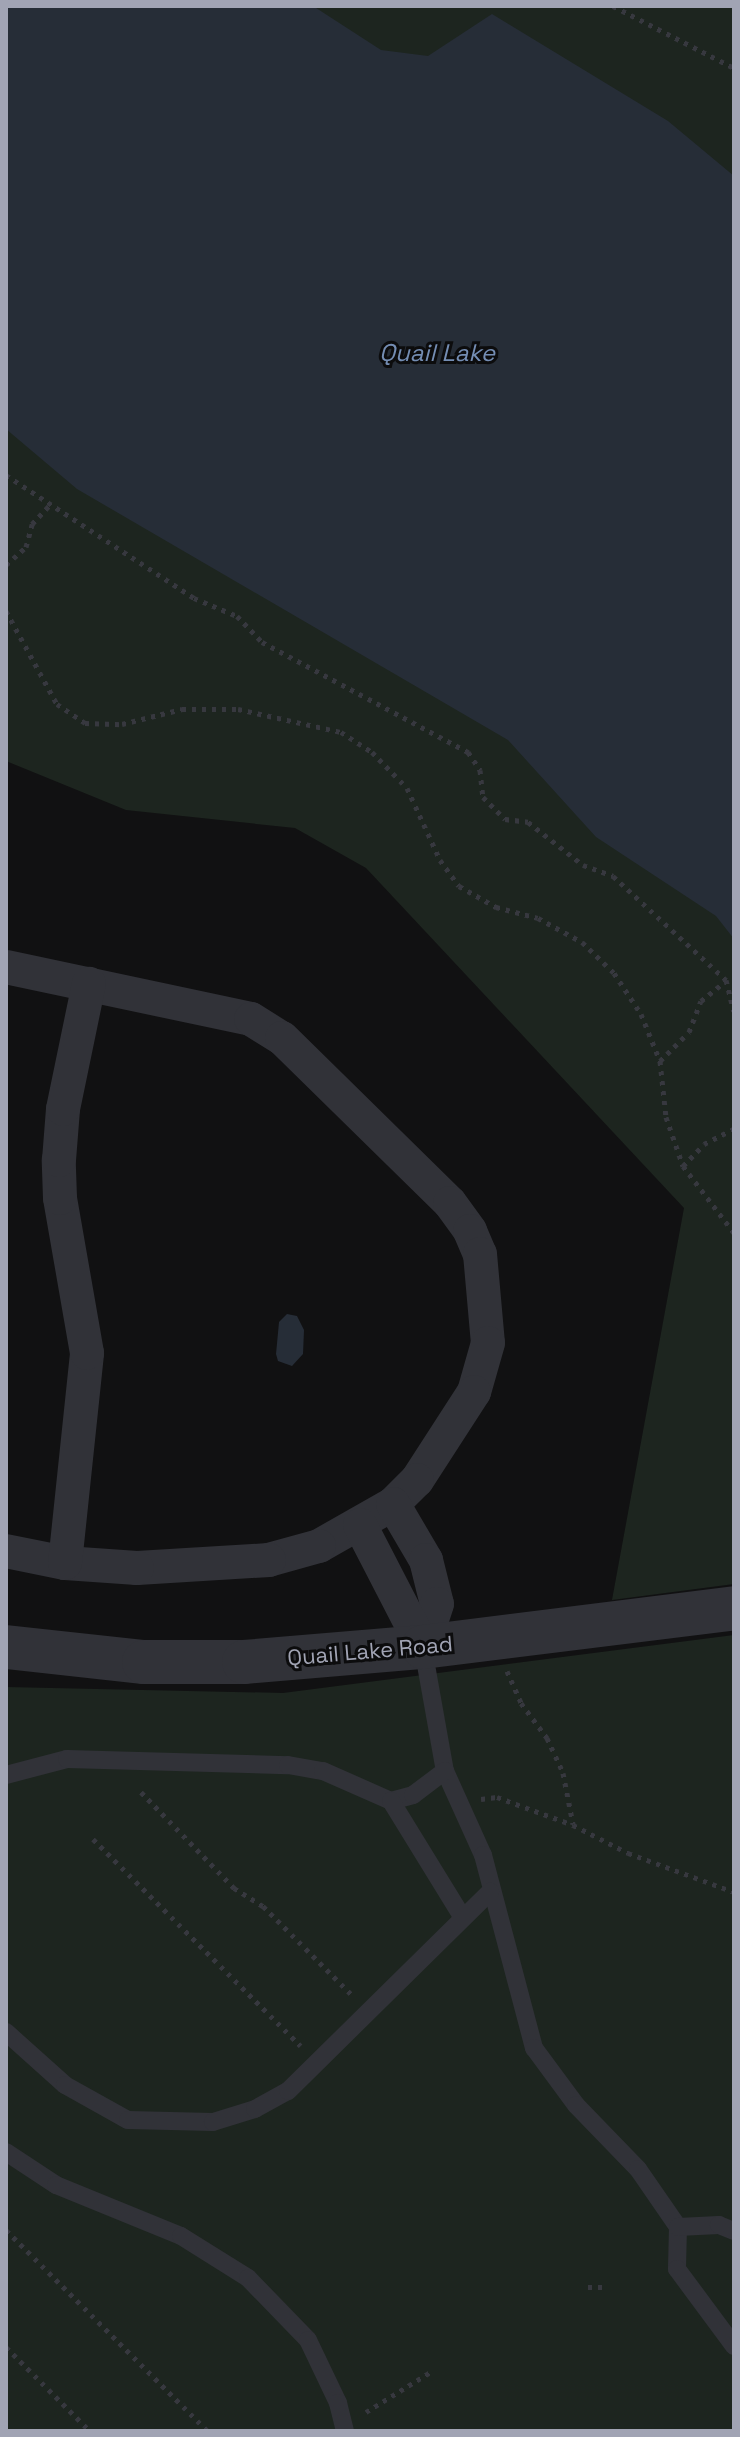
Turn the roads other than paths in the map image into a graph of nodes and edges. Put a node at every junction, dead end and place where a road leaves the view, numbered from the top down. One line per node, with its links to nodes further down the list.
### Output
1 (6, 967): 2 (street)
2 (89, 984): 3 (street); 6 (street)
3 (393, 1504): 4 (street); 9 (street)
4 (360, 1525): 6 (street); 9 (street)
5 (6, 1551): 6 (street)
6 (65, 1563)
7 (734, 1608): 9 (street, Quail Lake Road)
8 (6, 1647): 9 (street, Quail Lake Road)
9 (423, 1647): 10 (lane)
10 (445, 1771): 12 (lane); 13 (lane)
11 (6, 1775): 12 (lane)
12 (391, 1801): 14 (lane)
13 (490, 1892): 14 (lane); 17 (lane)
14 (463, 1918): 15 (lane)
15 (6, 2032)
16 (6, 2152): 20 (lane)
17 (678, 2227): 18 (lane); 19 (lane)
18 (734, 2231)
19 (734, 2346)
20 (345, 2431)

